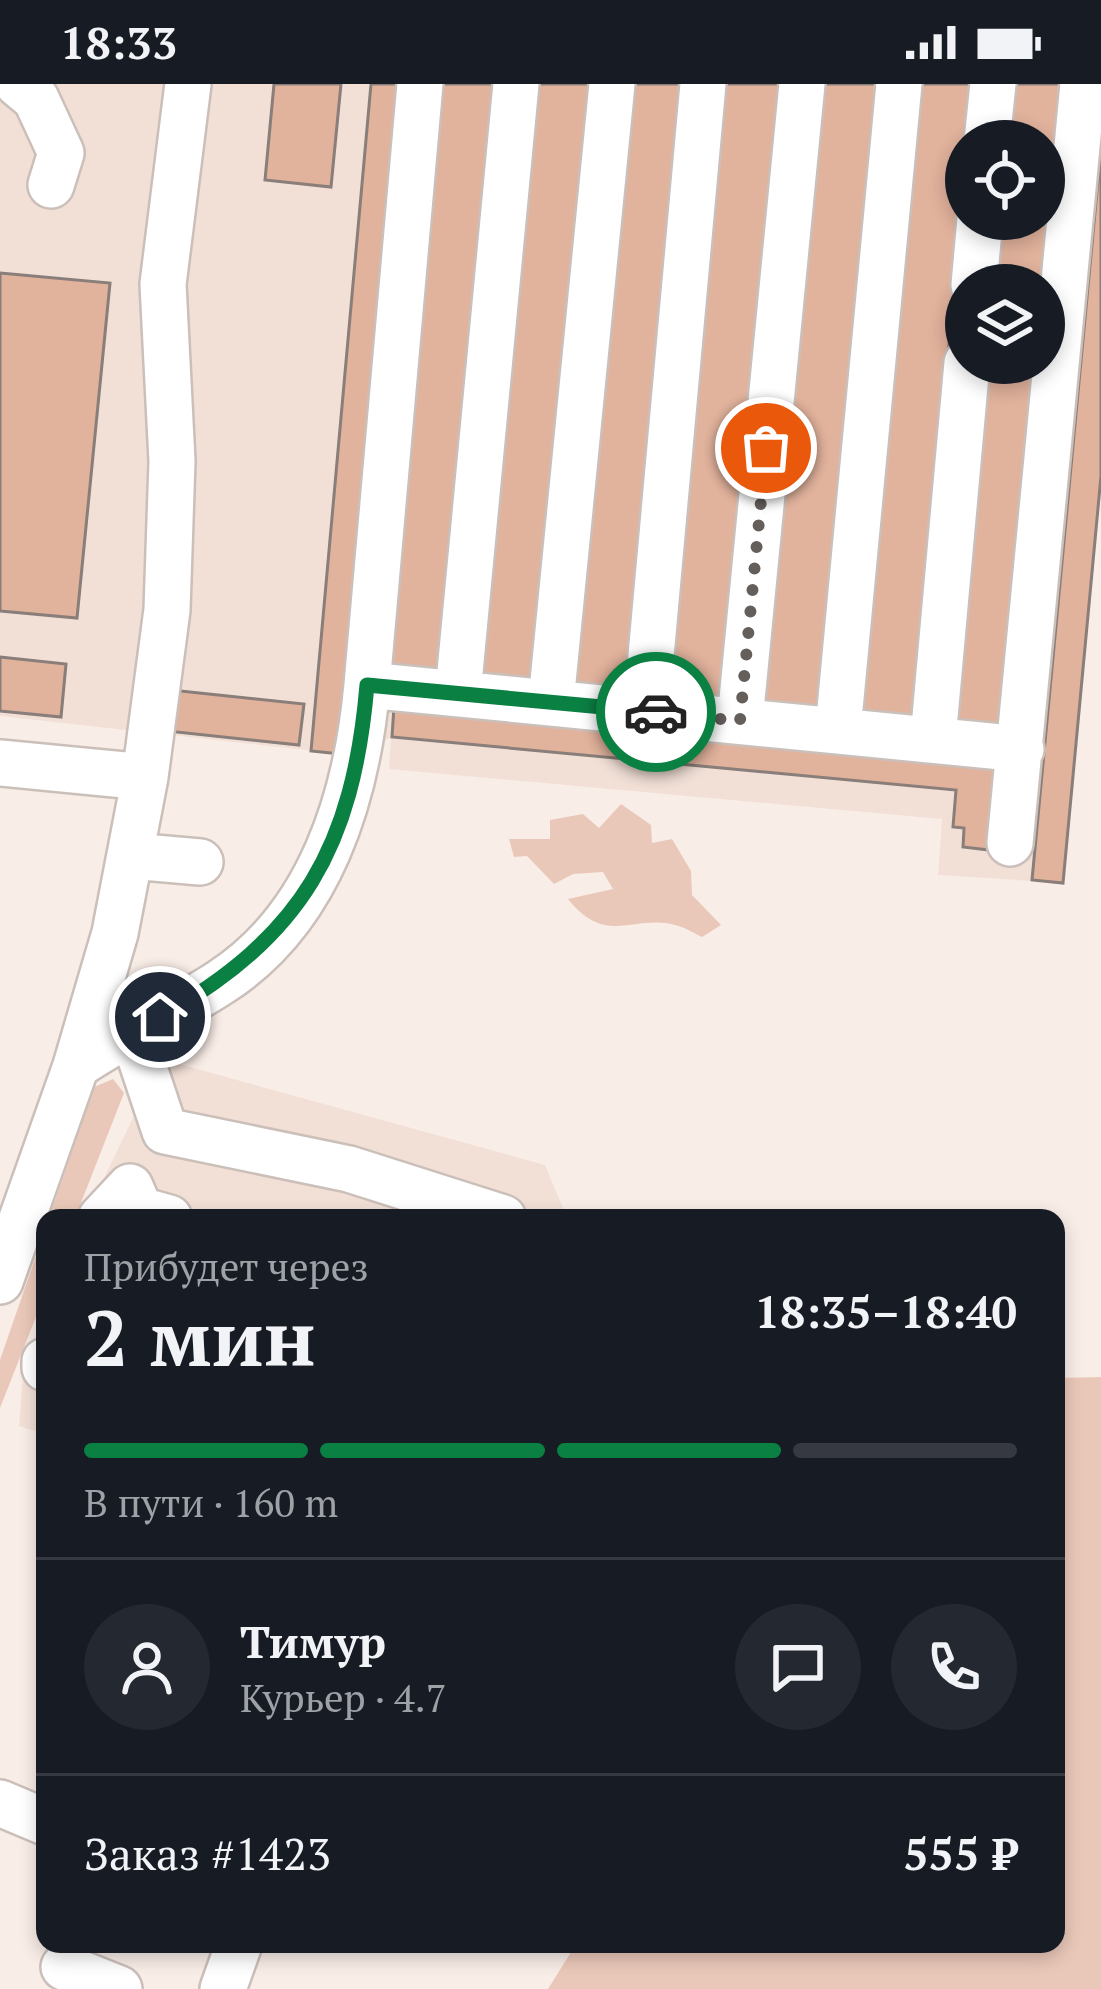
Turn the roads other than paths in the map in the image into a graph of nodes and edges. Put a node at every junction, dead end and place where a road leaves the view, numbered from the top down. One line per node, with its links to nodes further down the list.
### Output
1 (18, 84): 12 (street)
2 (188, 84): 23 (street)
3 (420, 84): 14 (street)
4 (516, 84): 15 (street)
5 (612, 84): 16 (street)
6 (703, 84): 17 (street)
7 (802, 84): 18 (street)
8 (899, 84): 19 (street)
9 (993, 84): 11 (street)
10 (1083, 84): 21 (street)
11 (990, 120)
12 (51, 185)
13 (965, 384): 20 (street)
14 (367, 685): 15 (street); 27 (street)
15 (458, 693): 16 (street)
16 (550, 702): 17 (street)
17 (646, 711): 18 (street)
18 (740, 721): 19 (street)
19 (838, 730): 20 (street)
20 (933, 739): 21 (street)
21 (1021, 749): 24 (street)
22 (0, 764): 23 (street)
23 (145, 777): 25 (street)
24 (1010, 842)
25 (132, 856): 26 (street); 28 (street)
26 (200, 862)
27 (132, 1032): 28 (street); 29 (street)
28 (76, 1066): 32 (street)
29 (165, 1131): 30 (street); 31 (street)
30 (115, 1203)
31 (475, 1209)
32 (0, 1280)
33 (0, 1804): 34 (street)
34 (36, 1818)
35 (236, 1953): 38 (street)
36 (64, 1967): 37 (street)
37 (119, 1989)
38 (223, 1989)

